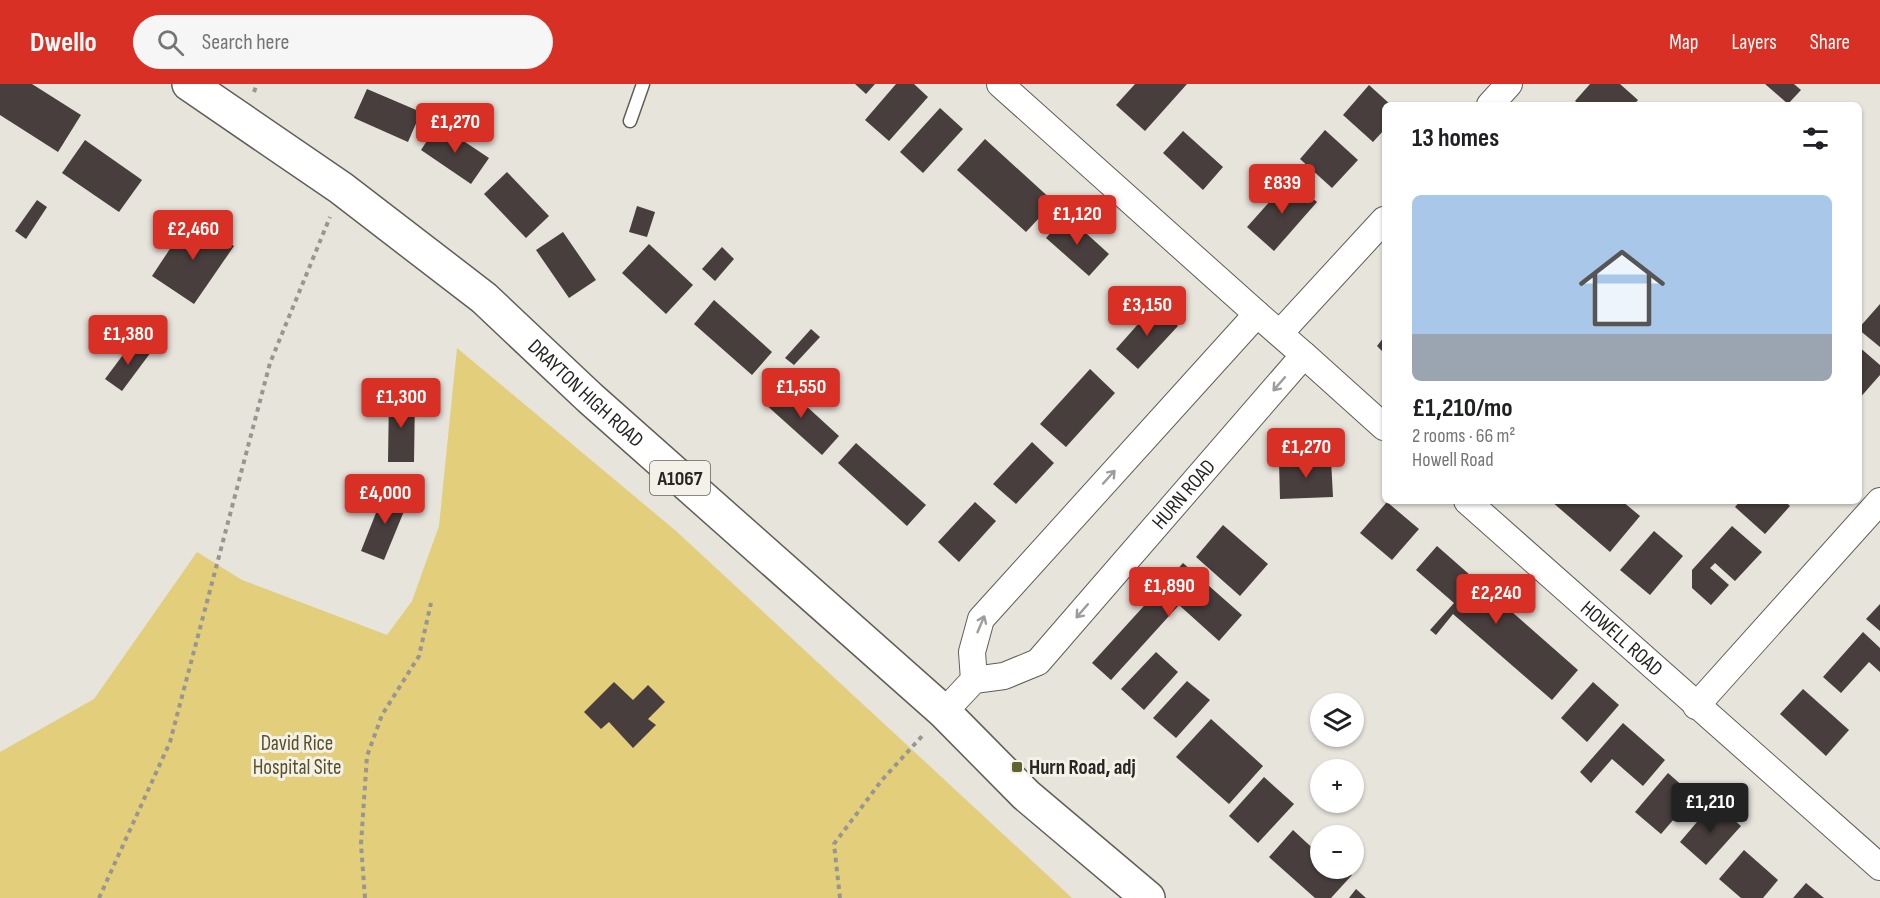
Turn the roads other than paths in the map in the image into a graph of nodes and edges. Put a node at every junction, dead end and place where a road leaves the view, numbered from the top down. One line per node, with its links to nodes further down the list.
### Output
1 (189, 84): 16 (main road, DRAYTON HIGH ROAD / A1067)
2 (643, 84): 6 (lane)
3 (1000, 84): 8 (street)
4 (1509, 84): 5 (street)
5 (1493, 102)
6 (630, 121)
7 (1382, 222): 9 (street)
8 (1257, 314): 9 (street); 14 (street, one-way to 8)
9 (1280, 333): 10 (street)
10 (1304, 355): 11 (street); 14 (street, HURN ROAD, one-way to 14)
11 (1382, 425)
12 (1880, 501): 15 (street)
13 (1470, 504): 15 (street, HOWELL ROAD)
14 (974, 680): 16 (street)
15 (1696, 706): 17 (street, HOWELL ROAD)
16 (944, 712): 18 (main road, DRAYTON HIGH ROAD / A1067)
17 (1880, 867)
18 (1148, 898)

